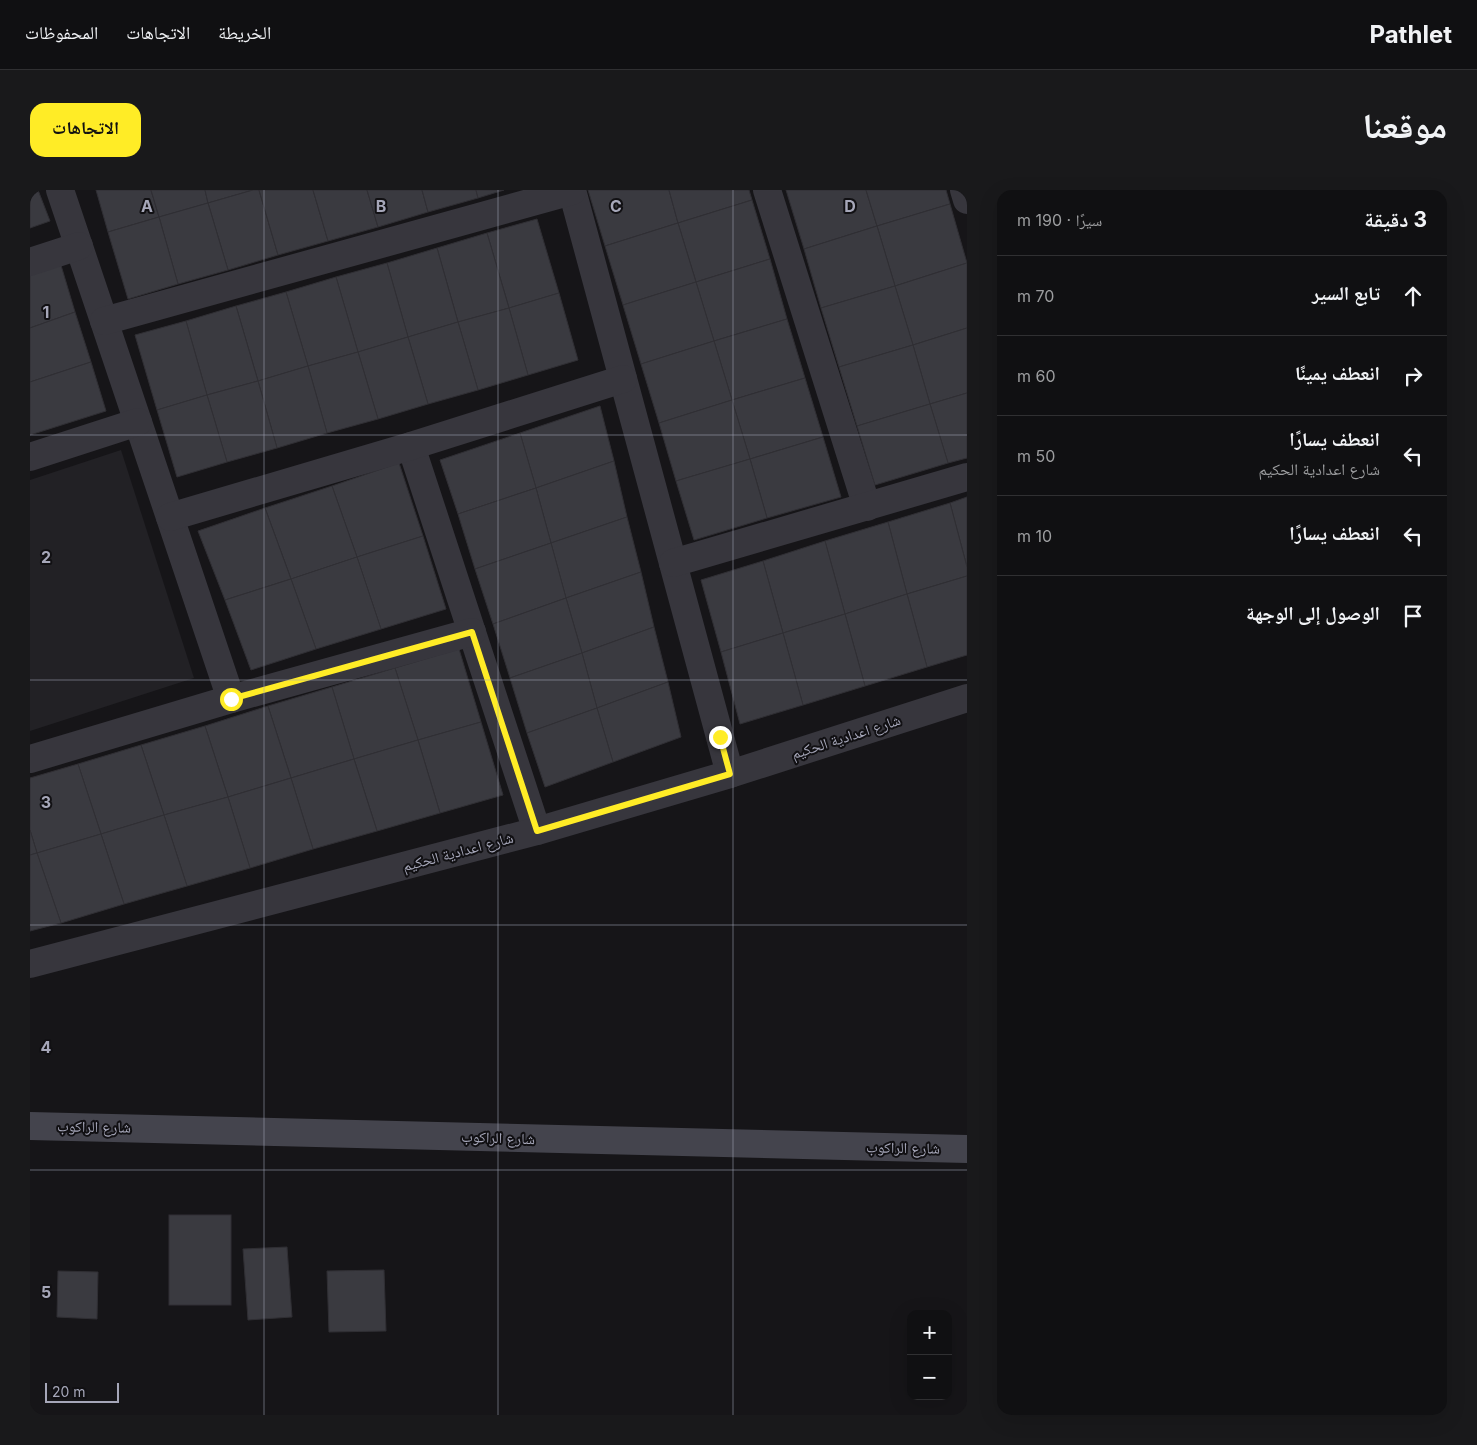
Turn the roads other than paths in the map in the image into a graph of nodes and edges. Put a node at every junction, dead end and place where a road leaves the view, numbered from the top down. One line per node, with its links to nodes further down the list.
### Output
1 (60, 190): 6 (street)
2 (572, 190): 8 (street); 9 (street)
3 (767, 190): 14 (street)
4 (964, 190): 5 (street)
5 (967, 200)
6 (79, 246): 7 (street); 8 (street)
7 (30, 262)
8 (104, 321): 10 (street)
9 (623, 379): 11 (street); 16 (street)
10 (138, 422): 12 (street); 15 (street)
11 (411, 446): 15 (street); 17 (street)
12 (30, 457)
13 (967, 477): 14 (street)
14 (867, 506): 16 (street)
15 (170, 518): 19 (street)
16 (673, 563): 21 (street)
17 (472, 632): 19 (street); 22 (street)
18 (967, 698): 21 (street, شارع اعدادية الحكيم)
19 (231, 699): 20 (street)
20 (30, 759)
21 (730, 774): 22 (street, شارع اعدادية الحكيم)
22 (537, 831): 23 (street, شارع اعدادية الحكيم)
23 (30, 964)
24 (30, 1126): 25 (street, شارع الراكوب)
25 (967, 1149)

